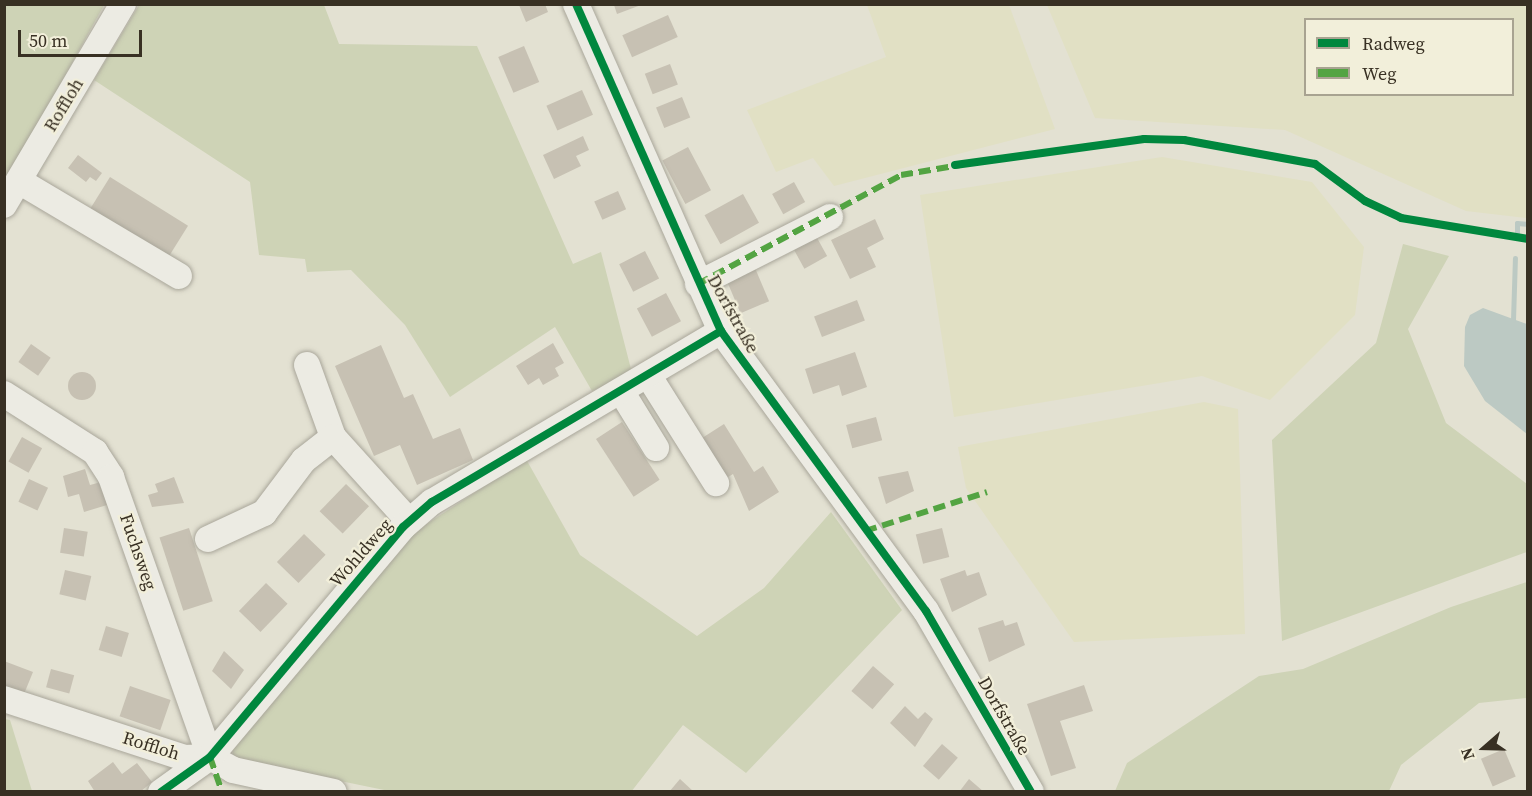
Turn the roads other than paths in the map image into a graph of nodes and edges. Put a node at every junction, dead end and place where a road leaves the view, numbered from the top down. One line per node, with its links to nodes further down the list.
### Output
1 (123, 4): 3 (street, Roffloh)
2 (576, 4): 7 (street, Dorfstraße)
3 (19, 181): 4 (street, Roffloh); 6 (street)
4 (4, 206)
5 (830, 217): 7 (street)
6 (179, 276)
7 (698, 284): 8 (street, Dorfstraße)
8 (721, 331): 10 (street, Wohldweg); 22 (street, Dorfstraße)
9 (307, 365): 13 (street)
10 (648, 375): 11 (street, Wohldweg); 15 (street)
11 (621, 391): 14 (street); 16 (street, Wohldweg)
12 (4, 394): 19 (street, Fuchsweg)
13 (333, 437): 16 (street); 17 (street)
14 (656, 448)
15 (716, 483)
16 (409, 521): 19 (street, Wohldweg)
17 (208, 539)
18 (4, 699): 19 (street, Roffloh)
19 (210, 757): 20 (street, Wohldweg); 21 (street, Roffloh)
20 (161, 792)
21 (334, 792)
22 (1031, 792)

